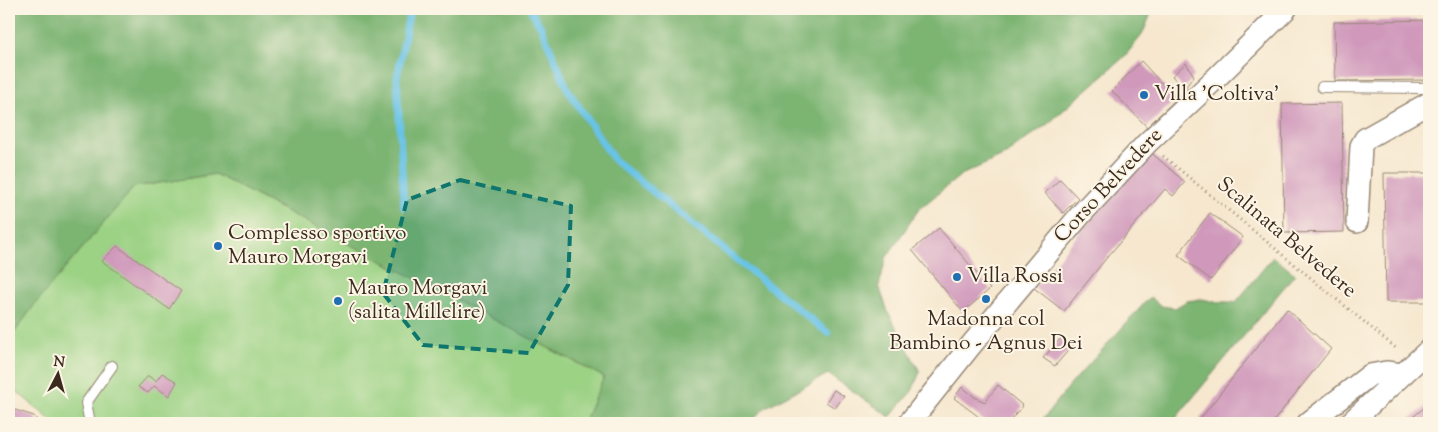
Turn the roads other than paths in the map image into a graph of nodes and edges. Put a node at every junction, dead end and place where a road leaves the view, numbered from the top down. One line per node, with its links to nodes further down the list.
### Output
1 (1286, 9): 10 (street, Corso Belvedere)
2 (1322, 87): 3 (lane)
3 (1429, 90)
4 (1429, 103): 5 (street)
5 (1357, 222)
6 (1429, 350): 8 (street)
7 (112, 366): 9 (lane)
8 (1403, 374): 11 (street); 12 (street)
9 (90, 423)
10 (909, 423)
11 (1308, 423)
12 (1350, 423)

